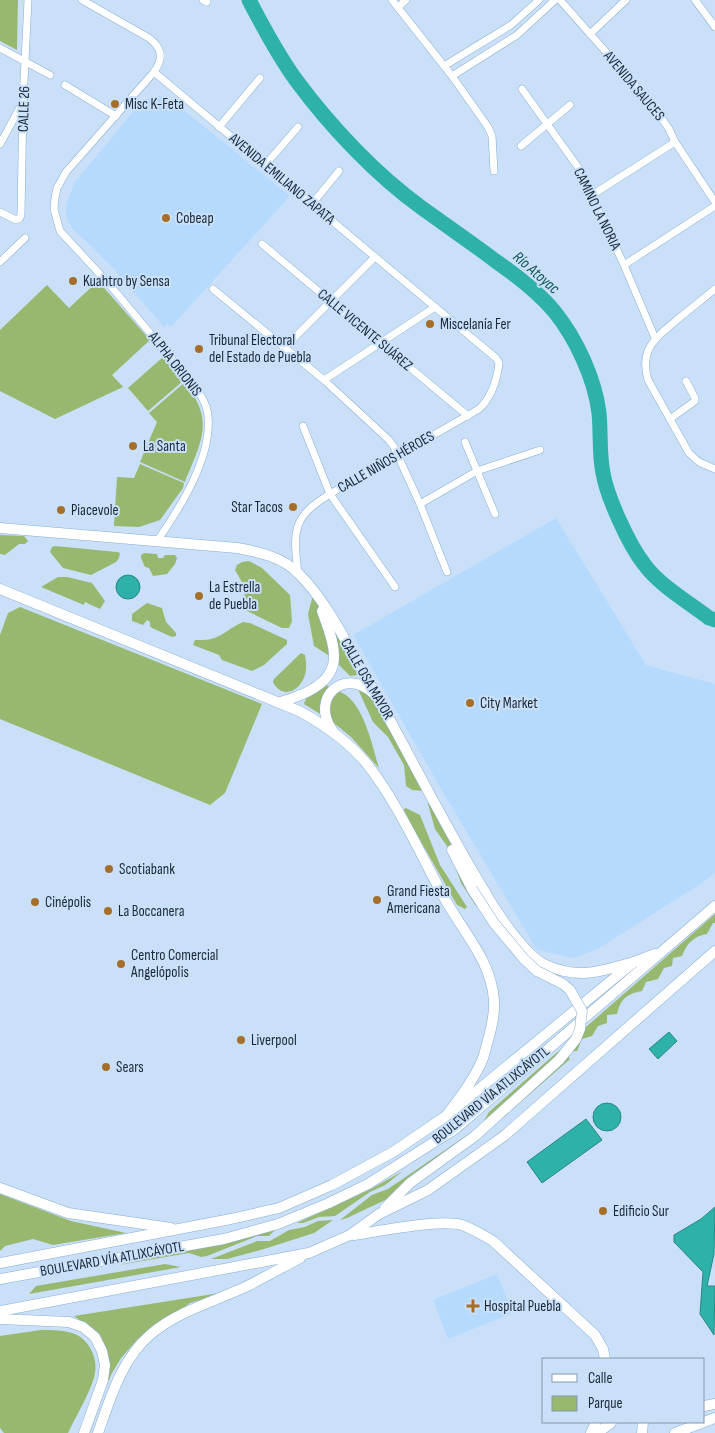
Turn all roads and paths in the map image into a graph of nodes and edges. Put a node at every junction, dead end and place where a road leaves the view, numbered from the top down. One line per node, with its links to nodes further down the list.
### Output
1 (28, 0): 14 (street, CALLE 26)
2 (82, 0): 16 (street)
3 (392, 0): 10 (street)
4 (406, 0): 10 (street)
5 (539, 0): 15 (street)
6 (555, 0): 18 (street)
7 (560, 0): 12 (street, AVENIDA SAUCES)
8 (626, 0): 12 (street)
9 (695, 0): 11 (street)
10 (398, 7): 15 (street)
11 (715, 27)
12 (590, 34): 28 (street, AVENIDA SAUCES)
13 (0, 48): 14 (street)
14 (26, 63): 17 (street); 22 (street, CALLE 26)
15 (444, 66): 18 (street)
16 (154, 72): 24 (street); 26 (street, AVENIDA EMILIANO ZAPATA)
17 (50, 76)
18 (452, 76): 33 (street)
19 (260, 78): 26 (street)
20 (65, 85): 24 (street)
21 (522, 89): 25 (street, CAMINO LA NORIA)
22 (23, 102): 29 (street); 37 (street, CALLE 26)
23 (570, 104): 25 (street)
24 (116, 116): 65 (street, ALPHA ORIONIS)
25 (547, 124): 30 (street); 34 (street, CAMINO LA NORIA)
26 (219, 127): 31 (street, AVENIDA EMILIANO ZAPATA)
27 (298, 127): 31 (street)
28 (675, 142): 34 (street); 36 (street, AVENIDA SAUCES)
29 (0, 144)
30 (521, 146)
31 (265, 165): 35 (street, AVENIDA EMILIANO ZAPATA)
32 (339, 171): 35 (street)
33 (494, 172)
34 (592, 194): 42 (street, CAMINO LA NORIA)
35 (312, 204): 40 (street, AVENIDA EMILIANO ZAPATA)
36 (715, 204): 42 (street)
37 (0, 212)
38 (25, 238): 41 (street)
39 (262, 244): 45 (street, CALLE VICENTE SUÁREZ)
40 (375, 256): 45 (street); 46 (street, AVENIDA EMILIANO ZAPATA)
41 (0, 262)
42 (624, 265): 47 (street, CAMINO LA NORIA)
43 (213, 289): 49 (street)
44 (715, 289): 47 (street)
45 (331, 301): 48 (street, CALLE VICENTE SUÁREZ); 49 (street)
46 (435, 308): 48 (street); 50 (street, AVENIDA EMILIANO ZAPATA)
47 (655, 338): 54 (street)
48 (382, 343): 51 (street); 53 (street, CALLE VICENTE SUÁREZ)
49 (284, 348): 51 (street)
50 (499, 363): 53 (street, CALLE NIÑOS HÉROES)
51 (324, 380): 58 (street)
52 (686, 381): 54 (street)
53 (468, 416): 58 (street, CALLE NIÑOS HÉROES)
54 (671, 418): 59 (street)
55 (303, 426): 61 (street)
56 (465, 442): 60 (street)
57 (540, 450): 60 (street)
58 (398, 455): 61 (street, CALLE NIÑOS HÉROES); 62 (street)
59 (715, 469)
60 (477, 471): 62 (street); 63 (street)
61 (330, 494): 67 (street, CALLE NIÑOS HÉROES); 68 (street)
62 (420, 504): 66 (street)
63 (495, 514)
64 (0, 528): 65 (main road, CALLE OSA MAYOR)
65 (157, 541): 67 (main road, CALLE OSA MAYOR)
66 (447, 572)
67 (298, 573): 70 (main road, CALLE OSA MAYOR)
68 (395, 587)
69 (0, 589): 72 (main road)
70 (319, 598): 71 (main road, CALLE OSA MAYOR); 72 (main road)
71 (378, 698): 73 (main road); 74 (main road, CALLE OSA MAYOR)
72 (280, 702): 73 (main road)
73 (332, 730): 79 (main road)
74 (447, 827): 78 (main road, CALLE OSA MAYOR); 81 (main road, bridge)
75 (715, 906): 76 (main road, BOULEVARD VÍA ATLIXCÁYOTL)
76 (663, 950): 78 (main road); 86 (main road, BOULEVARD VÍA ATLIXCÁYOTL)
77 (715, 951): 81 (main road, BOULEVARD VÍA ATLIXCÁYOTL)
78 (634, 962): 79 (main road)
79 (446, 1116): 82 (main road)
80 (0, 1188): 82 (main road)
81 (380, 1214): 83 (main road, BOULEVARD VÍA ATLIXCÁYOTL)
82 (180, 1229): 85 (main road)
83 (350, 1235): 84 (main road, BOULEVARD VÍA ATLIXCÁYOTL); 89 (main road)
84 (309, 1253): 87 (main road, BOULEVARD VÍA ATLIXCÁYOTL); 93 (main road)
85 (0, 1263)
86 (0, 1279)
87 (0, 1311)
88 (0, 1319): 92 (main road)
89 (605, 1358)
90 (702, 1423): 95 (main road)
91 (612, 1426): 94 (main road)
92 (84, 1433)
93 (98, 1433)
94 (597, 1433)
95 (675, 1433)

